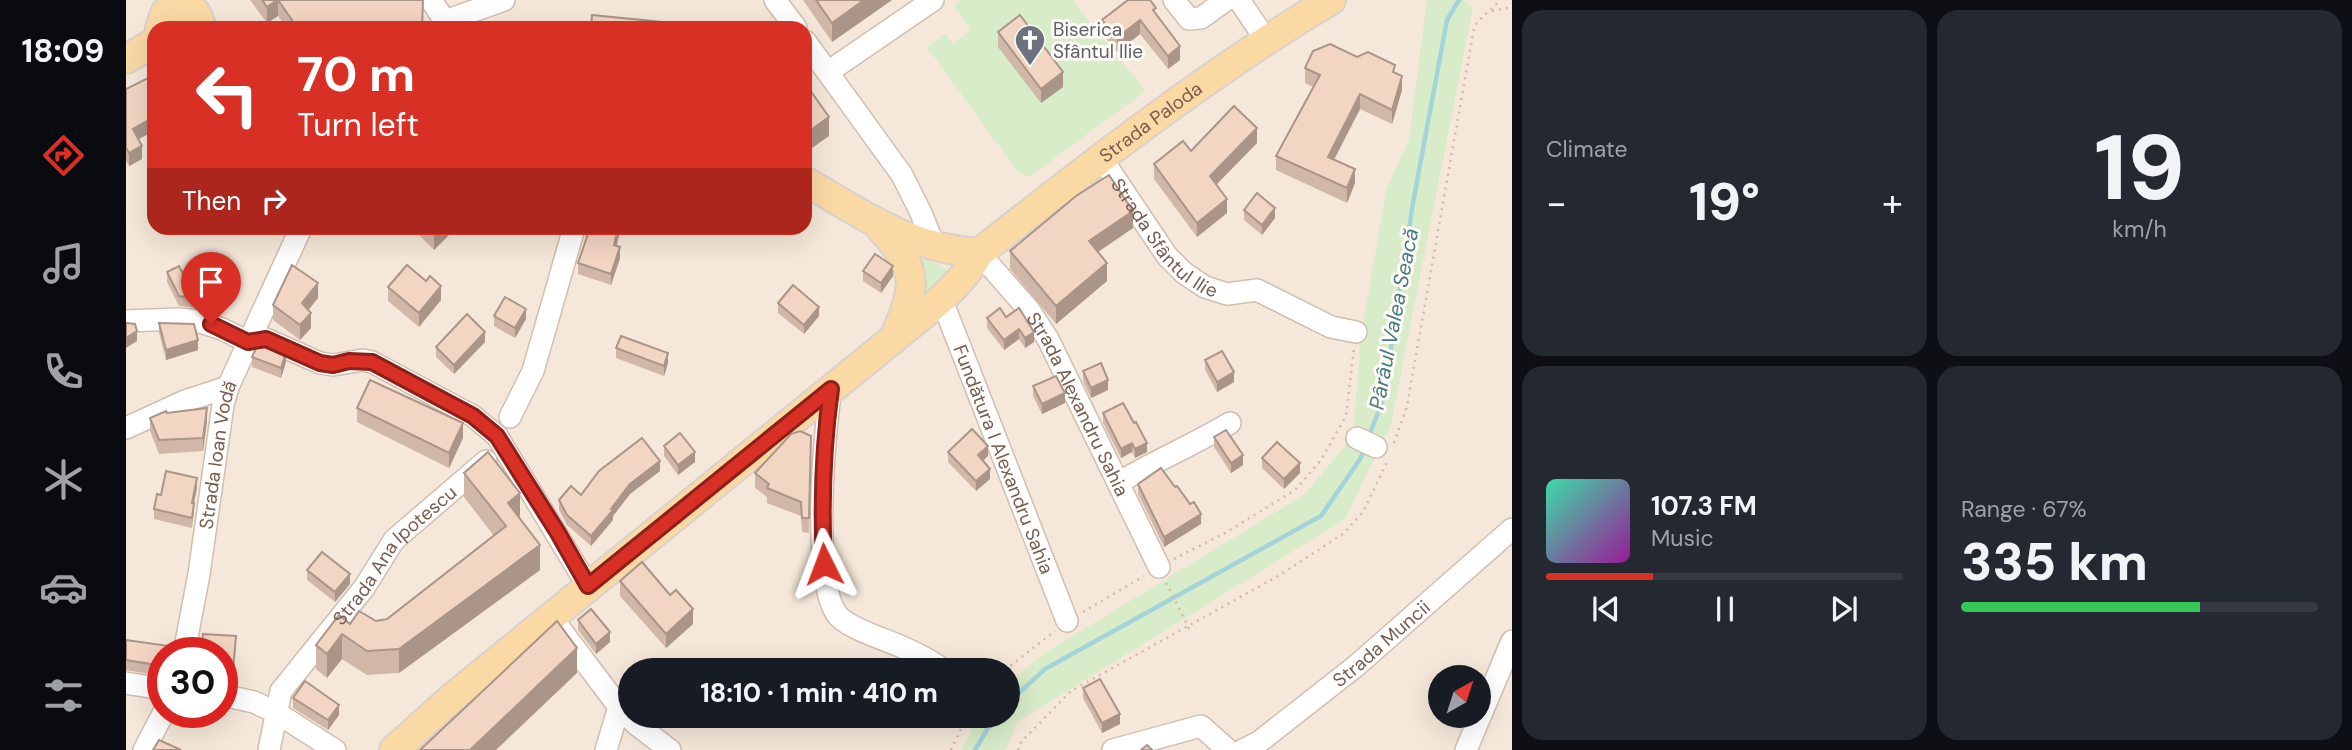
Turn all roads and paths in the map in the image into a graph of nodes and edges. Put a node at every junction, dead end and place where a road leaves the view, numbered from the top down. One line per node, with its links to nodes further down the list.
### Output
1 (431, 0): 14 (street)
2 (504, 0): 15 (street)
3 (775, 0): 16 (street)
4 (933, 0): 21 (street)
5 (1174, 0): 6 (street)
6 (1226, 0)
7 (1239, 0): 17 (street)
8 (1331, 0): 17 (main road, Strada Paloda)
9 (1500, 0): 11 (path)
10 (1512, 7): 11 (path)
11 (1492, 11): 70 (path)
12 (203, 14): 13 (main road)
13 (161, 21)
14 (444, 21)
15 (453, 21)
16 (791, 21)
17 (1266, 40): 22 (main road, Strada Paloda)
18 (147, 47): 20 (main road)
19 (812, 50): 21 (street)
20 (126, 60)
21 (828, 72): 27 (street)
22 (1102, 159): 28 (main road, Strada Paloda); 31 (street, Strada Sfântul Ilie)
23 (812, 185): 24 (main road)
24 (876, 224): 27 (main road); 32 (main road)
25 (298, 235): 33 (street, Strada Ioan Vodă)
26 (572, 235): 36 (street)
27 (935, 248): 28 (main road)
28 (979, 253): 29 (main road, Strada Paloda); 42 (street, Strada Alexandru Sahia)
29 (941, 298): 32 (main road, Strada Paloda); 48 (street, Fundătura I Alexandru Sahia)
30 (126, 321): 33 (street)
31 (1356, 332): 44 (path)
32 (893, 339): 35 (main road, Strada Paloda)
33 (248, 342): 34 (street, Strada Ioan Vodă); 40 (street)
34 (228, 387): 38 (street); 50 (street, Strada Ioan Vodă)
35 (831, 389): 45 (main road, Strada Paloda); 52 (street)
36 (510, 416)
37 (1230, 423): 42 (street)
38 (126, 428)
39 (1357, 438): 41 (street)
40 (503, 446): 45 (street); 59 (street, Strada Ana Ipotescu)
41 (1376, 447)
42 (1118, 482): 44 (street, Strada Alexandru Sahia)
43 (1512, 530): 73 (street, Strada Muncii)
44 (1159, 567): 48 (path)
45 (588, 586): 47 (main road, Strada Paloda)
46 (1170, 589): 49 (path, bridge)
47 (552, 617): 57 (street); 66 (main road, Strada Paloda)
48 (1067, 621): 53 (path)
49 (1189, 629)
50 (187, 637)
51 (1512, 641): 74 (street)
52 (922, 658)
53 (1020, 658)
54 (126, 683): 55 (street)
55 (147, 686)
56 (238, 698): 59 (street)
57 (618, 706)
58 (618, 710): 67 (street)
59 (277, 713): 64 (street, Strada Ana Ipotescu); 65 (street)
60 (156, 728): 63 (street)
61 (641, 728): 68 (street)
62 (961, 728): 69 (path)
63 (144, 750)
64 (269, 750)
65 (335, 750)
66 (394, 750)
67 (606, 750)
68 (670, 750)
69 (951, 750)
70 (1018, 750)
71 (1113, 750): 72 (street)
72 (1228, 750)
73 (1243, 750)
74 (1466, 750)

